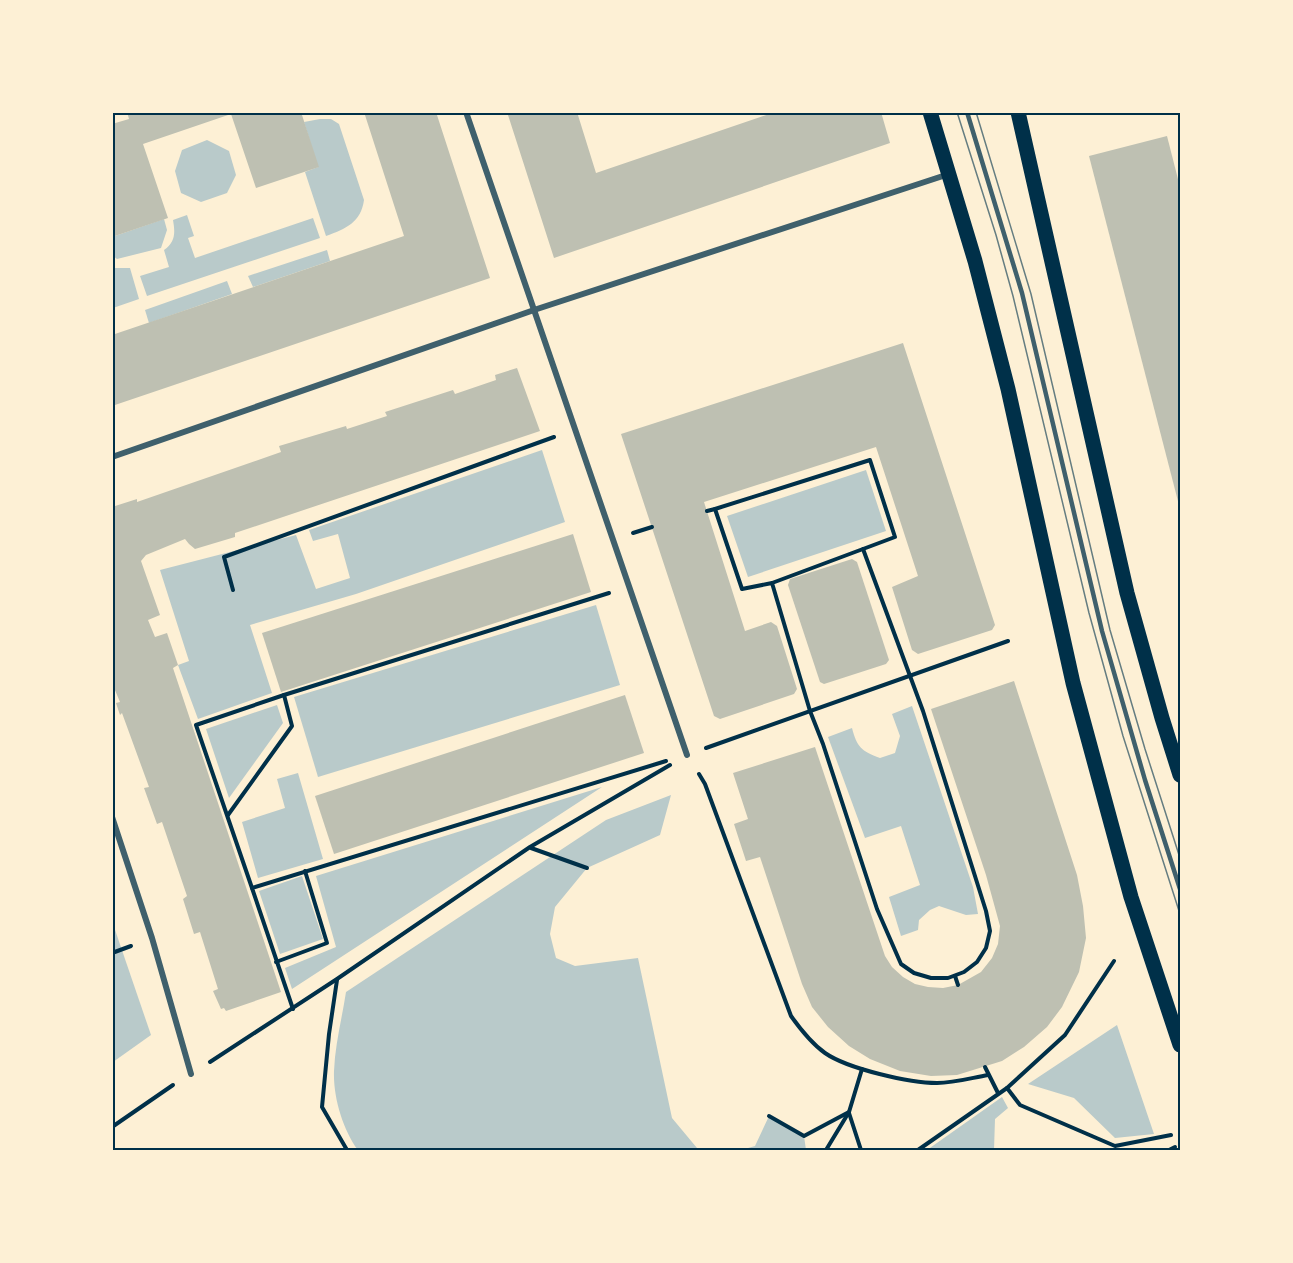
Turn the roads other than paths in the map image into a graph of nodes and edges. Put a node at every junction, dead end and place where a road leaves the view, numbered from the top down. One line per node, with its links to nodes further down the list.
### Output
1 (466, 112): 6 (street)
2 (930, 112): 5 (main road)
3 (966, 112): 11 (lane)
4 (1018, 112): 9 (main road)
5 (949, 174): 6 (street); 12 (main road)
6 (534, 310): 7 (street); 8 (street)
7 (112, 457)
8 (687, 755)
9 (1180, 775)
10 (112, 817): 13 (street)
11 (1180, 889)
12 (1180, 1046)
13 (191, 1074)

